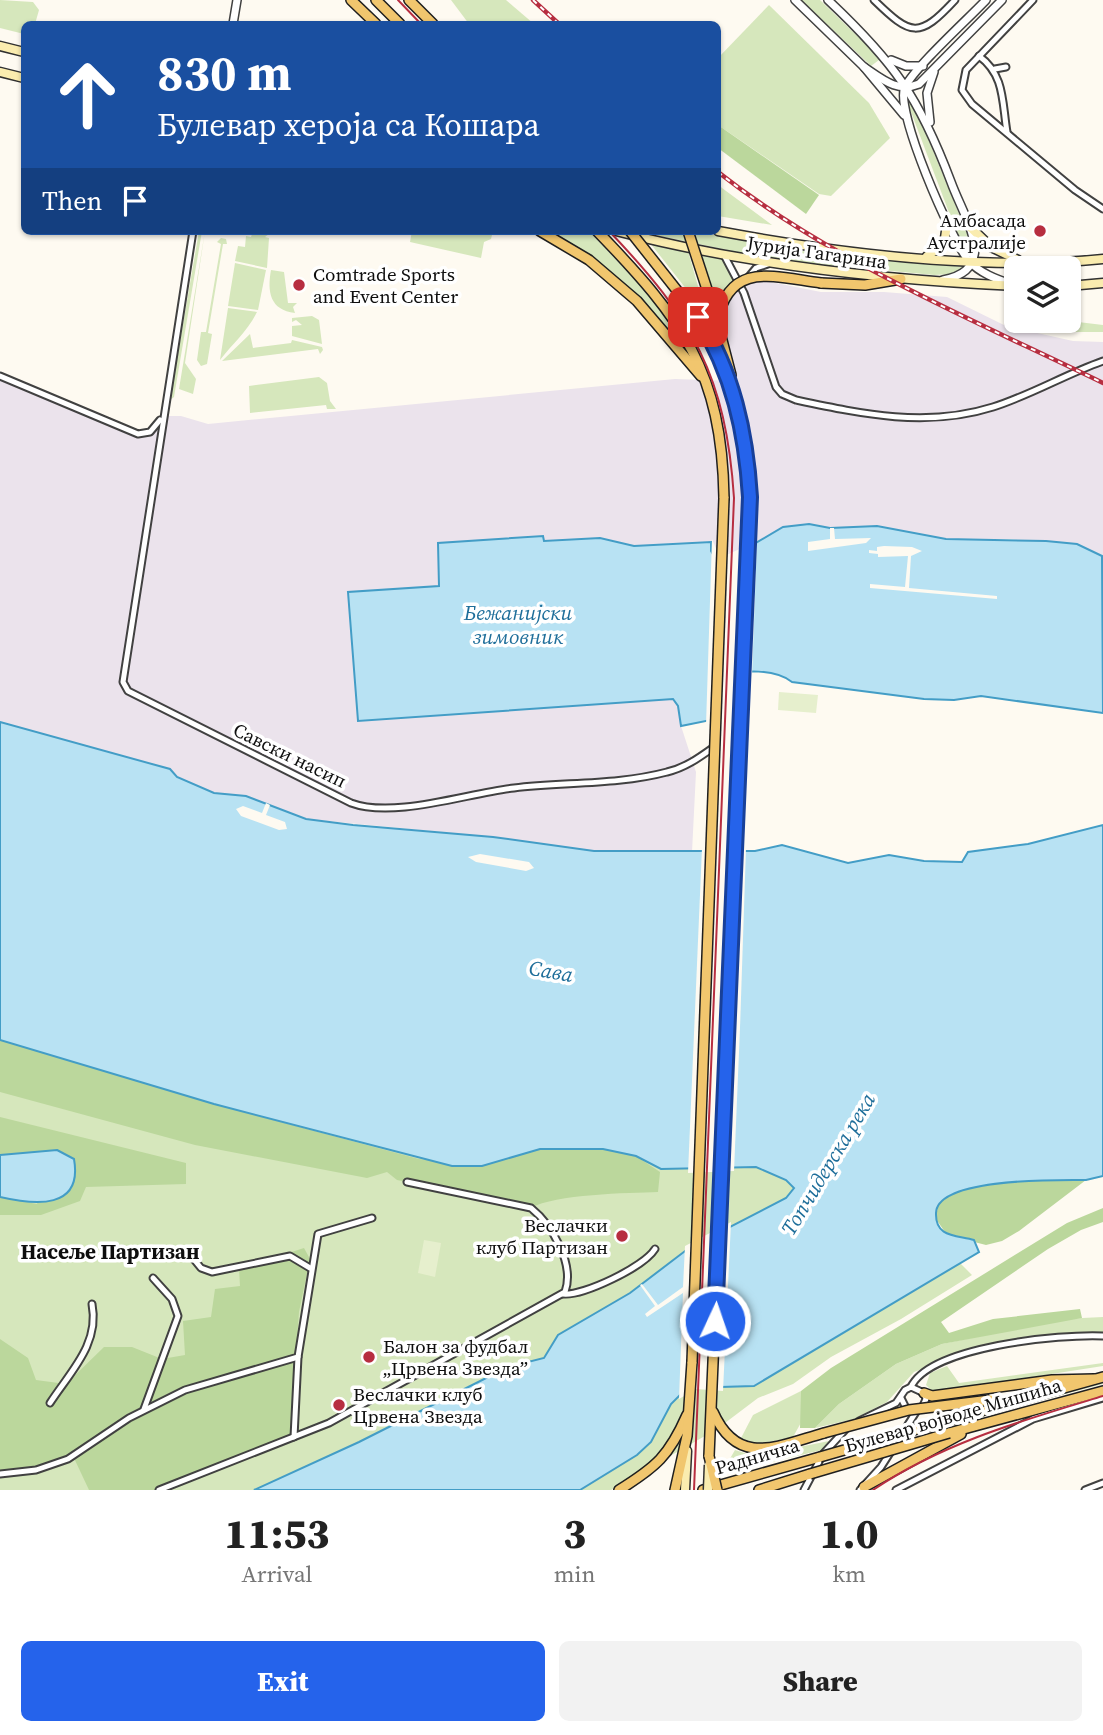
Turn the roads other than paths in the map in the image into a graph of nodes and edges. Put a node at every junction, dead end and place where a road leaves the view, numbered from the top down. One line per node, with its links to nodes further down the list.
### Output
1 (237, 0): 12 (street)
2 (351, 0): 13 (main road)
3 (376, 0): 14 (main road)
4 (409, 0): 15 (main road)
5 (795, 0): 21 (street)
6 (828, 0): 18 (street)
7 (874, 0): 8 (street)
8 (956, 0)
9 (986, 0): 20 (street)
10 (1002, 0): 23 (street)
11 (1032, 0): 19 (street)
12 (234, 21)
13 (373, 21)
14 (397, 21)
15 (430, 21)
16 (0, 46): 17 (main road)
17 (21, 51)
18 (882, 53): 20 (street); 27 (street)
19 (979, 56): 24 (street); 30 (street)
20 (923, 66): 27 (street)
21 (864, 67): 27 (street); 28 (street)
22 (1006, 67): 24 (street)
23 (936, 68): 27 (street); 29 (street)
24 (995, 69): 30 (street)
25 (0, 72): 26 (main road)
26 (21, 77)
27 (906, 87): 28 (street); 29 (street)
28 (906, 119): 32 (street)
29 (931, 128): 33 (street)
30 (1007, 132): 31 (street)
31 (1103, 209)
32 (947, 224): 43 (main road); 46 (street)
33 (969, 226): 42 (main road); 46 (street)
34 (721, 231): 43 (main road, Јурија Гагарина)
35 (192, 235): 61 (street, Савски насип)
36 (546, 235): 59 (main road)
37 (601, 235): 59 (main road)
38 (633, 235): 41 (main road, Јурија Гагарина)
39 (633, 235): 60 (main road, bridge)
40 (689, 235): 56 (main road, bridge)
41 (724, 255): 47 (main road, Јурија Гагарина); 55 (street)
42 (1009, 256)
43 (924, 257): 46 (main road, Јурија Гагарина)
44 (1103, 259): 45 (main road, Јурија Гагарина)
45 (1081, 260)
46 (972, 262): 48 (main road, Јурија Гагарина); 50 (street); 51 (street)
47 (770, 263): 49 (main road, Јурија Гагарина); 55 (street)
48 (1004, 263)
49 (901, 279): 51 (main road, Јурија Гагарина); 56 (main road, bridge)
50 (1004, 281)
51 (932, 282): 53 (main road, Јурија Гагарина)
52 (1103, 283): 54 (main road)
53 (1004, 285)
54 (1081, 285)
55 (744, 293): 57 (street)
56 (717, 321): 60 (main road)
57 (1103, 361)
58 (0, 376): 61 (street)
59 (706, 382): 85 (main road, bridge)
60 (731, 384): 84 (main road)
61 (163, 414): 62 (street, Савски насип)
62 (719, 744)
63 (407, 1182): 69 (street)
64 (372, 1218): 67 (street)
65 (654, 1249): 69 (street)
66 (191, 1257): 67 (street)
67 (310, 1268): 72 (street)
68 (153, 1278): 83 (street)
69 (563, 1294): 90 (street)
70 (92, 1304): 81 (street)
71 (1103, 1336): 73 (street)
72 (298, 1357): 83 (street); 90 (street)
73 (922, 1372): 75 (street); 76 (street)
74 (1098, 1378): 76 (main road); 80 (main road, Булевар војводе Мишића)
75 (911, 1387): 76 (street); 78 (street)
76 (922, 1391): 86 (street)
77 (1103, 1391): 87 (main road, Булевар војводе Мишића)
78 (901, 1398): 82 (street); 94 (street, Булевар војводе Мишића)
79 (1103, 1398): 105 (street, Булевар војводе Мишића)
80 (1020, 1400): 84 (main road, bridge); 92 (main road, Булевар војводе Мишића, bridge)
81 (50, 1403)
82 (904, 1408): 86 (street); 88 (street)
83 (144, 1409): 93 (street)
84 (711, 1409): 91 (main road)
85 (689, 1411): 89 (main road); 98 (main road)
86 (916, 1412): 88 (street)
87 (995, 1421): 94 (main road, Булевар војводе Мишића, bridge); 96 (main road)
88 (905, 1426): 96 (street)
89 (687, 1436): 99 (main road); 100 (main road)
90 (294, 1437): 97 (street)
91 (709, 1456): 101 (main road, bridge); 102 (main road, bridge)
92 (820, 1457): 101 (main road, Радничка, bridge)
93 (0, 1474)
94 (810, 1476): 103 (main road, Радничка); 104 (street, Булевар војводе Мишића)
95 (1103, 1483): 106 (street)
96 (862, 1488)
97 (159, 1490)
98 (619, 1490)
99 (674, 1490)
100 (685, 1490)
101 (705, 1490)
102 (717, 1490)
103 (759, 1490)
104 (804, 1490)
105 (896, 1490)
106 (1085, 1490)

